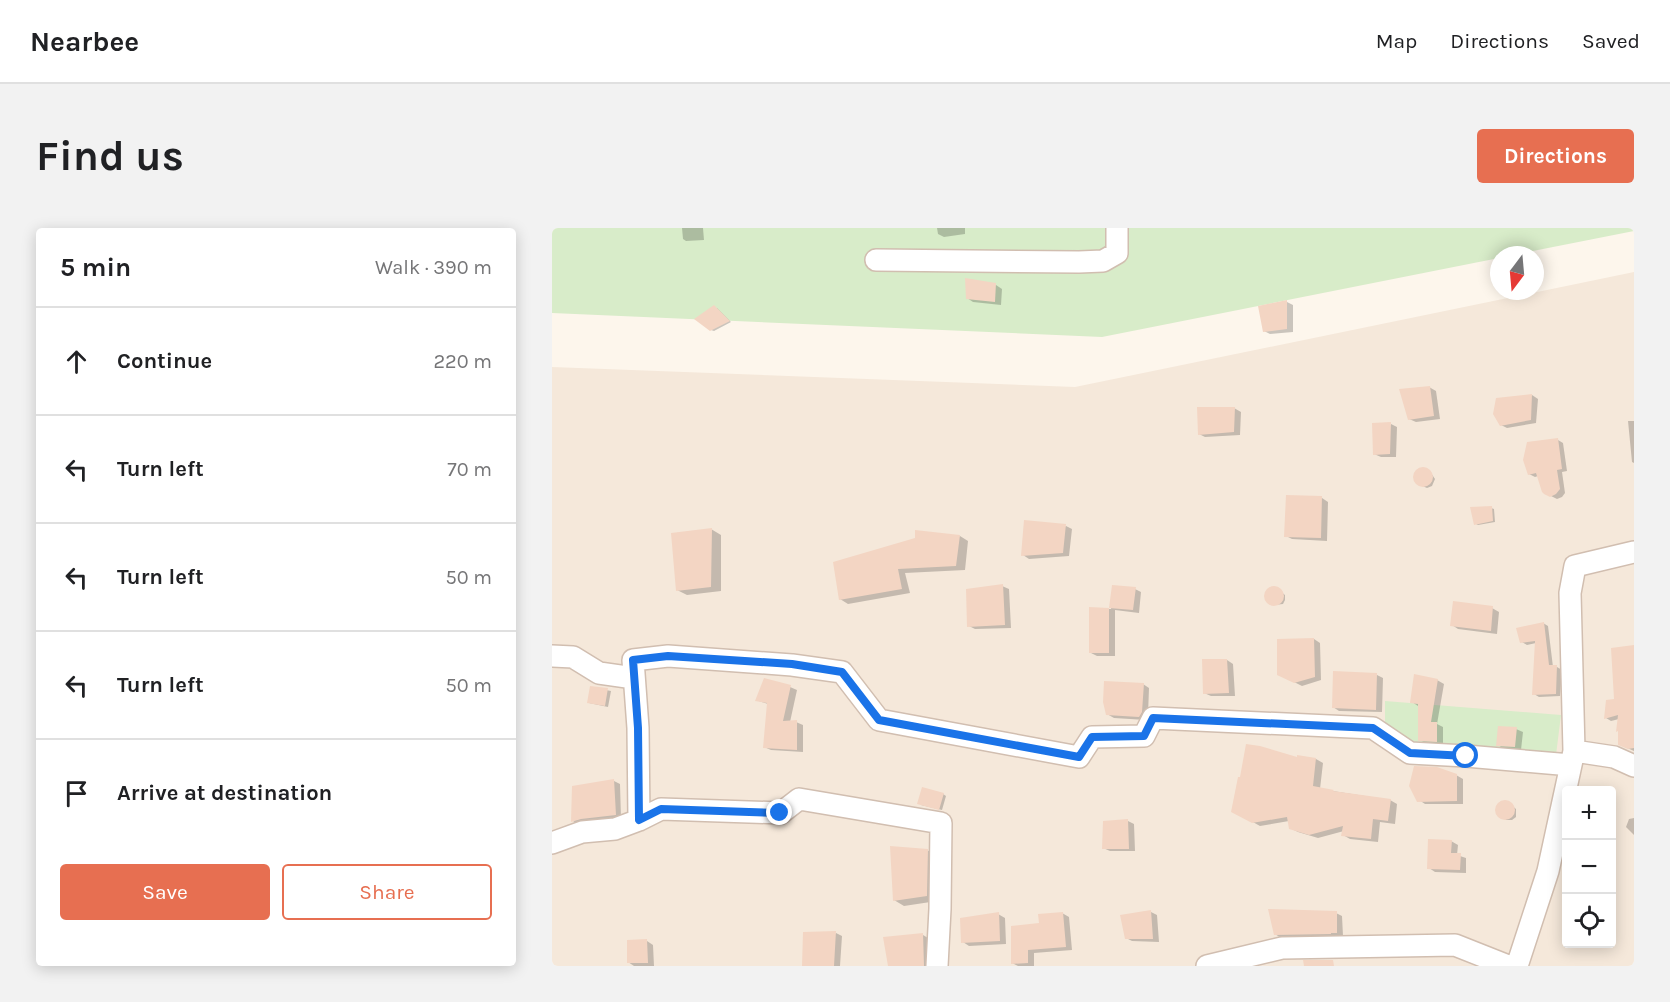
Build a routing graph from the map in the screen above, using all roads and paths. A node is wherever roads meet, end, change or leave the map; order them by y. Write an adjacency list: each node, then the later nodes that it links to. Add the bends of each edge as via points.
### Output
1 (1117, 228): 2 (street, via 1117,253 1103,261)
2 (876, 260)
3 (1634, 552): 6 (street, via 1575,566 1570,593)
4 (552, 657): 5 (street, via 573,657 599,673)
5 (634, 678): 6 (street, via 633,660 668,656 792,664 842,672 879,720 1079,757 1092,737 1144,736 1153,718 1373,728 1410,753); 8 (street)
6 (1572, 758): 7 (street, via 1614,757); 13 (street, via 1548,871)
7 (1634, 766)
8 (639, 820): 9 (street); 10 (street, via 661,809 780,813 799,799 940,823)
9 (552, 843)
10 (937, 966)
11 (1207, 966): 12 (street, via 1282,948 1455,945)
12 (1508, 966)
13 (1517, 966)

